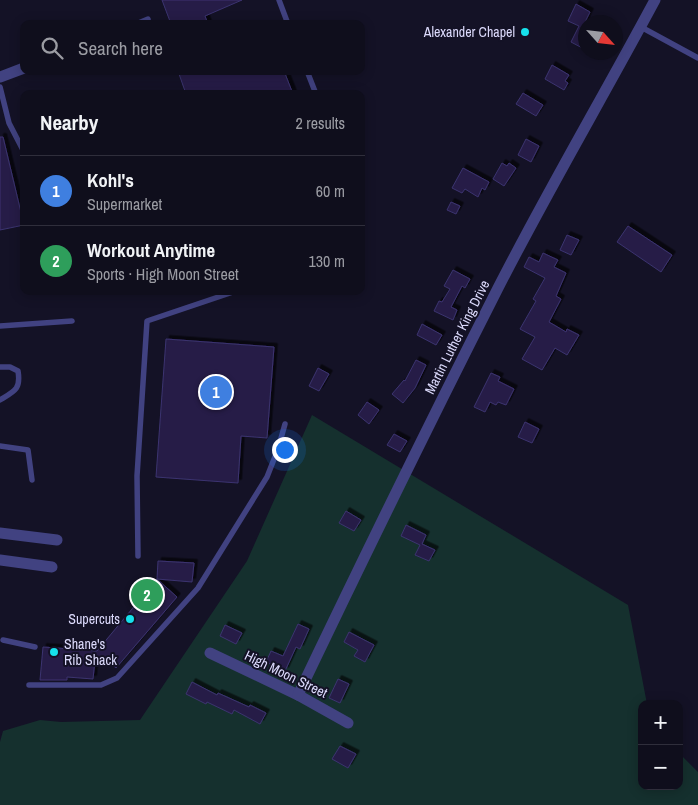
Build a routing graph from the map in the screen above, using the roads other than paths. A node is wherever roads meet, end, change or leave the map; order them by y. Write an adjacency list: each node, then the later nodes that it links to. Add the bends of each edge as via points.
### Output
1 (279, 0): 3 (lane)
2 (655, 0): 4 (street, Martin Luther King Drive)
3 (286, 20)
4 (641, 26): 5 (lane); 29 (street, Martin Luther King Drive, via 498,288)
5 (698, 58)
6 (20, 70): 8 (street)
7 (309, 75): 10 (lane)
8 (0, 77)
9 (0, 87): 11 (lane, via 9,124)
10 (314, 90)
11 (20, 145)
12 (224, 295): 22 (lane, via 148,321 137,476)
13 (72, 321): 14 (lane)
14 (0, 326)
15 (0, 367): 16 (lane, via 18,370 20,382 14,392)
16 (0, 400)
17 (285, 424): 28 (lane, via 267,477 198,588 117,678 101,685)
18 (0, 446): 19 (lane, via 28,450)
19 (32, 480)
20 (0, 534): 21 (street)
21 (57, 540)
22 (138, 556)
23 (0, 560): 24 (street)
24 (52, 567)
25 (3, 640): 26 (lane)
26 (35, 647)
27 (210, 653): 29 (street, High Moon Street)
28 (29, 685)
29 (298, 695): 30 (street, High Moon Street)
30 (348, 723)

